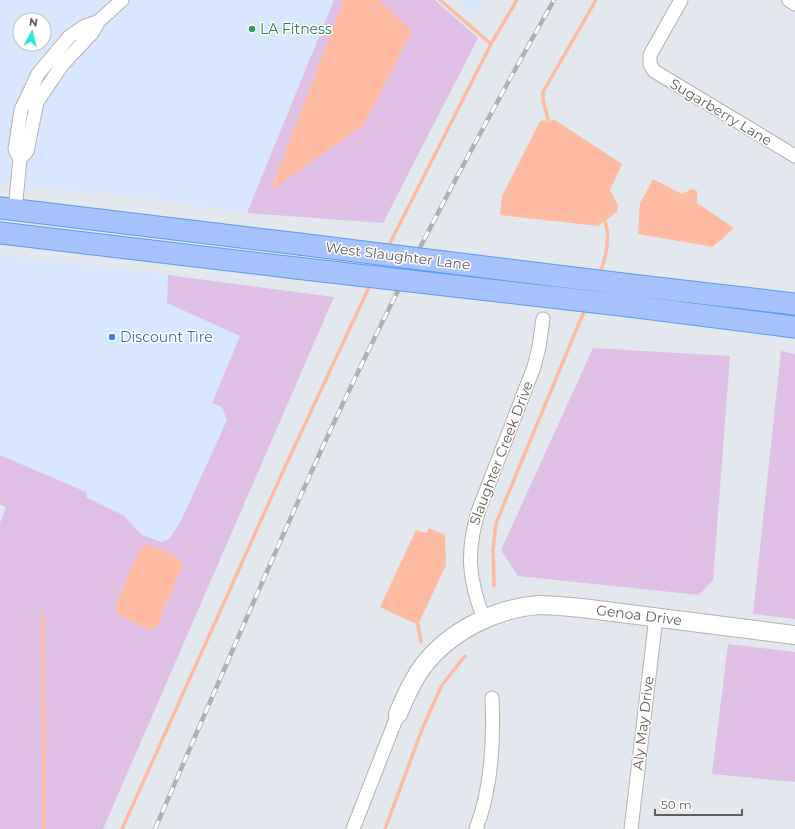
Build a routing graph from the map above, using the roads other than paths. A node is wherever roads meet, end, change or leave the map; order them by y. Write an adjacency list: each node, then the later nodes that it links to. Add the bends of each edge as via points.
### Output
1 (122, 0): 6 (street, via 98,21 92,32 62,65 37,102 28,151 20,159)
2 (681, 0): 5 (street, Sugarberry Lane, via 654,45 650,54 650,64 660,76)
3 (789, 0): 4 (street)
4 (795, 4)
5 (795, 156)
6 (7, 209): 8 (main road, West Slaughter Lane, bridge)
7 (0, 233): 10 (main road, West Slaughter Lane, bridge)
8 (795, 304)
9 (543, 319): 12 (street, Slaughter Creek Drive, via 540,347 534,367 472,531 470,559 474,594)
10 (795, 327)
11 (656, 617): 12 (street, Genoa Drive, via 538,605 503,612); 13 (street, Genoa Drive); 18 (street, Aly May Drive)
12 (484, 619): 15 (street, via 452,638 424,664 408,690)
13 (795, 635)
14 (492, 698): 17 (street, via 492,731 485,800)
15 (398, 714): 16 (street)
16 (353, 829)
17 (476, 829)
18 (631, 829)

